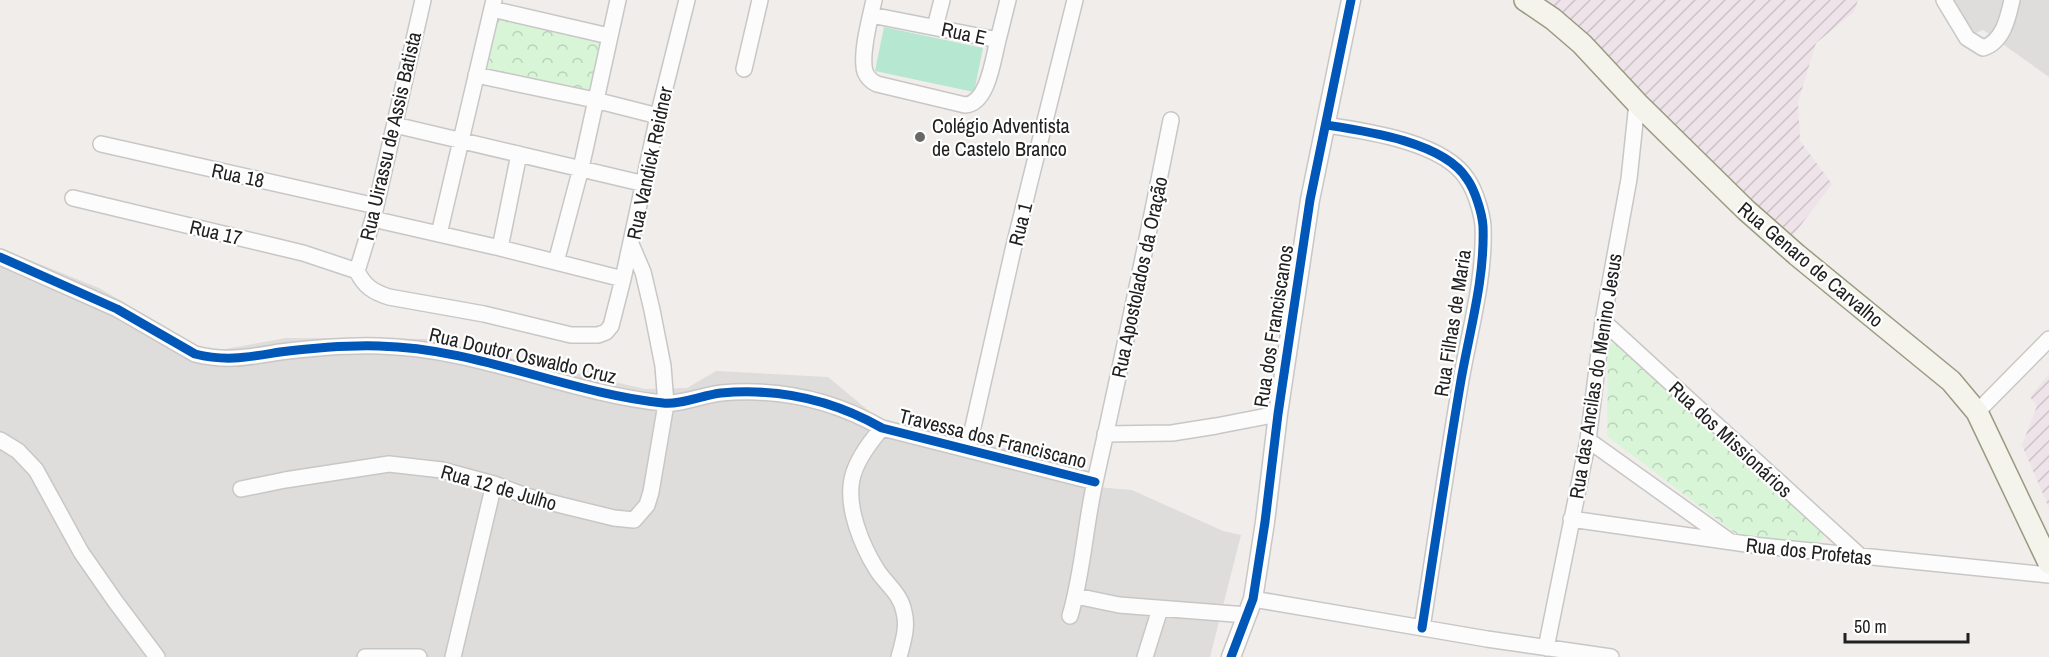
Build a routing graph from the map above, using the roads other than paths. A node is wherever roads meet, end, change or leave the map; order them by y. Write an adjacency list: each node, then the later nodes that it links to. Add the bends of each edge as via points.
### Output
1 (423, 0): 23 (street, Rua Uirassu de Assis Batista)
2 (618, 0): 15 (street)
3 (687, 0): 21 (street, Rua Vandick Reidner)
4 (759, 0): 17 (street)
5 (942, 0): 14 (street)
6 (1008, 0): 16 (street)
7 (1076, 0): 48 (street, Rua 1)
8 (1351, 0): 24 (street, Rua dos Franciscanos)
9 (1525, 0): 20 (main road, Rua Genaro de Carvalho, via 1582,44)
10 (1944, 0): 11 (street, via 1967,38 1983,48 1998,38)
11 (2012, 0)
12 (493, 5): 15 (street); 18 (street)
13 (872, 7): 14 (street, Rua E); 16 (street, Rua E, via 864,68 870,81 877,84 970,105 984,90)
14 (935, 27): 16 (street, Rua E)
15 (609, 36): 19 (street)
16 (998, 40)
17 (744, 69)
18 (477, 75): 19 (street); 25 (street)
19 (595, 100): 21 (street); 28 (street)
20 (1637, 103): 39 (street, Rua das Ancilas do Menino Jesus, via 1629,179); 42 (main road, Rua Genaro de Carvalho, via 1746,210 1951,381)
21 (658, 116): 29 (street, Rua Vandick Reidner)
22 (1172, 120): 45 (street, Rua Apostolados da Oração)
23 (395, 125): 25 (street); 31 (street, Rua Uirassu de Assis Batista)
24 (1326, 125): 43 (street, Rua dos Franciscanos); 61 (street, Rua Filhas de Maria, via 1404,140 1453,164 1467,178 1483,223 1482,259)
25 (460, 140): 27 (street); 32 (street)
26 (101, 144): 31 (street, Rua 18)
27 (519, 154): 28 (street); 34 (street)
28 (581, 168): 29 (street); 36 (street)
29 (645, 183): 33 (street, Rua Vandick Reidner)
30 (73, 198): 37 (street, Rua 17, via 303,253)
31 (374, 212): 32 (street, Rua 18); 37 (street, Rua Uirassu de Assis Batista)
32 (439, 234): 34 (street, Rua 18)
33 (631, 244): 38 (street, Rua Vandick Reidner); 41 (street, via 652,310)
34 (500, 248): 36 (street, Rua 18)
35 (0, 257): 41 (street, Rua Doutor Oswaldo Cruz, via 117,309 207,357 236,359 348,345 411,347 453,353 600,393)
36 (556, 262): 38 (street, Rua 18)
37 (357, 271): 38 (street, Rua Vandick Reidner, via 367,287 389,297 571,335 606,332)
38 (623, 279)
39 (1603, 321): 47 (street, Rua das Ancilas do Menino Jesus); 54 (street, Rua dos Missionários)
40 (2049, 339): 42 (street)
41 (666, 404): 44 (street, Travessa dos Franciscano, via 722,393 794,396 828,403); 49 (street, Rua 12 de Julho, via 651,492 634,520 526,496)
42 (1977, 412): 55 (main road, Rua Genaro de Carvalho)
43 (1278, 414): 45 (street, Travessa dos Franciscano, via 1172,433); 58 (street, Rua dos Franciscanos)
44 (882, 428): 48 (street, Travessa dos Franciscano); 67 (street, via 859,462 851,495 867,552 904,611 905,632)
45 (1106, 434): 50 (street, Rua Apostolados da Oração)
46 (0, 440): 63 (street, via 18,451 36,470 81,552)
47 (1587, 440): 52 (street, Rua das Ancilas do Menino Jesus); 53 (street)
48 (968, 449): 50 (street, Travessa dos Franciscano)
49 (495, 483): 51 (street, Rua 12 de Julho, via 442,470 389,464); 66 (street)
50 (1095, 483): 57 (street, Rua Apostolados da Oração)
51 (241, 489)
52 (1570, 519): 53 (street, Rua dos Profetas); 62 (street, Rua das Ancilas do Menino Jesus)
53 (1730, 542): 54 (street, Rua dos Profetas)
54 (1860, 556): 56 (street, Rua dos Profetas)
55 (2049, 563)
56 (2049, 575)
57 (1076, 596): 59 (street); 60 (street, Rua Apostolados da Oração)
58 (1250, 607): 59 (street); 61 (street); 69 (street, Rua dos Franciscanos)
59 (1160, 609): 68 (street)
60 (1070, 616)
61 (1422, 628): 62 (street)
62 (1546, 648): 70 (street)
63 (157, 657)
64 (365, 657): 65 (street)
65 (419, 657)
66 (453, 657)
67 (899, 657)
68 (1145, 657)
69 (1231, 657)
70 (1611, 657)

